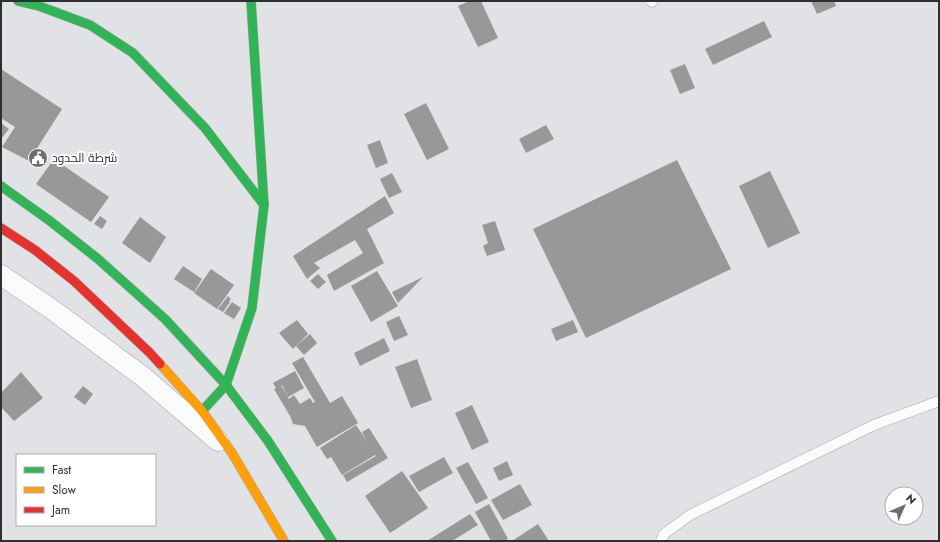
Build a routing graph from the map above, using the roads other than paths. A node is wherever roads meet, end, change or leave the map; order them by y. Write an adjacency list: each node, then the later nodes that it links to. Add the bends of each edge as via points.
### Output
1 (18, 1): 4 (main road, via 90,24 133,53 205,128)
2 (251, 1): 4 (main road)
3 (1, 186): 7 (main road, via 98,259 165,319)
4 (264, 205): 7 (main road, via 252,308)
5 (1, 228): 9 (main road, via 35,250 74,281 150,353)
6 (1, 275): 10 (street, via 142,376)
7 (226, 385): 9 (main road); 12 (main road, via 268,441)
8 (939, 401): 13 (lane, via 874,425 690,515 664,534)
9 (202, 412): 10 (main road)
10 (232, 452): 11 (main road)
11 (284, 541)
12 (332, 541)
13 (661, 541)

